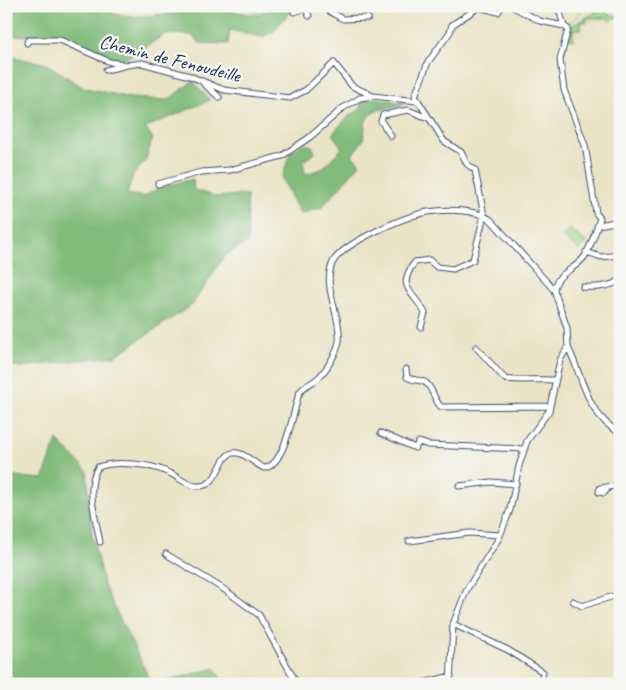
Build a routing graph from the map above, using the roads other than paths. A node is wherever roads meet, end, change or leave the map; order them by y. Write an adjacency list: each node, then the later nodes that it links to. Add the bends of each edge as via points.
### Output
1 (336, 6): 6 (street)
2 (502, 6): 17 (street, via 498,12 479,8 452,25 428,62 415,96)
3 (512, 6): 10 (street, via 540,21)
4 (558, 6): 10 (street)
5 (306, 8): 6 (street); 7 (street); 8 (street)
6 (329, 8): 9 (street, via 343,19)
7 (294, 12)
8 (309, 16)
9 (368, 18)
10 (564, 23): 23 (street, via 568,29 560,60 564,90 585,144 596,213 600,218)
11 (27, 43): 12 (street, Chemin de Fenoudeille, via 28,40 60,40 110,62)
12 (127, 64): 13 (street); 14 (street, Chemin de Fenoudeille, via 142,63)
13 (106, 70)
14 (203, 82): 15 (street, Chemin de Fenoudeille, via 224,90 290,98 306,90 334,63 352,86); 16 (street)
15 (373, 96): 17 (street); 20 (street, via 354,100 282,156)
16 (219, 98)
17 (417, 101): 18 (street, via 424,107)
18 (428, 118): 19 (street, via 408,110 382,115 381,121); 21 (street, via 444,141 461,152 475,170)
19 (391, 136)
20 (158, 184)
21 (484, 215): 28 (street); 29 (street, via 472,260 453,269 437,267 429,260 415,262 408,272 407,291 424,314); 44 (street, via 427,212 357,239 343,250 331,270 337,348 320,377 300,390 282,452 275,463 264,468 240,453 232,453 226,456 211,483 202,486 182,482 169,472 142,466 117,462 98,467 92,482)
22 (620, 221): 23 (street)
23 (598, 224): 24 (street)
24 (586, 252): 25 (street, via 601,257); 28 (street, via 584,258 561,275)
25 (620, 255)
26 (620, 280): 27 (street, via 616,284)
27 (583, 287)
28 (554, 290): 31 (street, via 567,328)
29 (421, 327)
30 (476, 347): 33 (street, via 505,380)
31 (568, 347): 33 (street, via 560,360); 36 (street, via 587,397 608,426)
32 (406, 369): 34 (street, via 410,379 429,386 434,400 441,407)
33 (555, 380): 34 (street)
34 (550, 406): 37 (street, via 530,433)
35 (381, 433): 37 (street, via 415,448 419,442)
36 (620, 433)
37 (524, 449): 38 (street)
38 (516, 484): 39 (street, via 491,482); 42 (street)
39 (459, 486)
40 (620, 486): 41 (street)
41 (608, 488)
42 (500, 535): 43 (street, via 470,533); 48 (street, via 467,589)
43 (409, 541)
44 (100, 542)
45 (166, 554): 50 (street, via 259,615)
46 (620, 594): 47 (street, via 582,606)
47 (573, 602)
48 (453, 624): 49 (street); 53 (street, via 530,662 543,672)
49 (451, 676): 51 (street); 52 (street)
50 (297, 684)
51 (420, 684)
52 (450, 684)
53 (540, 684)

